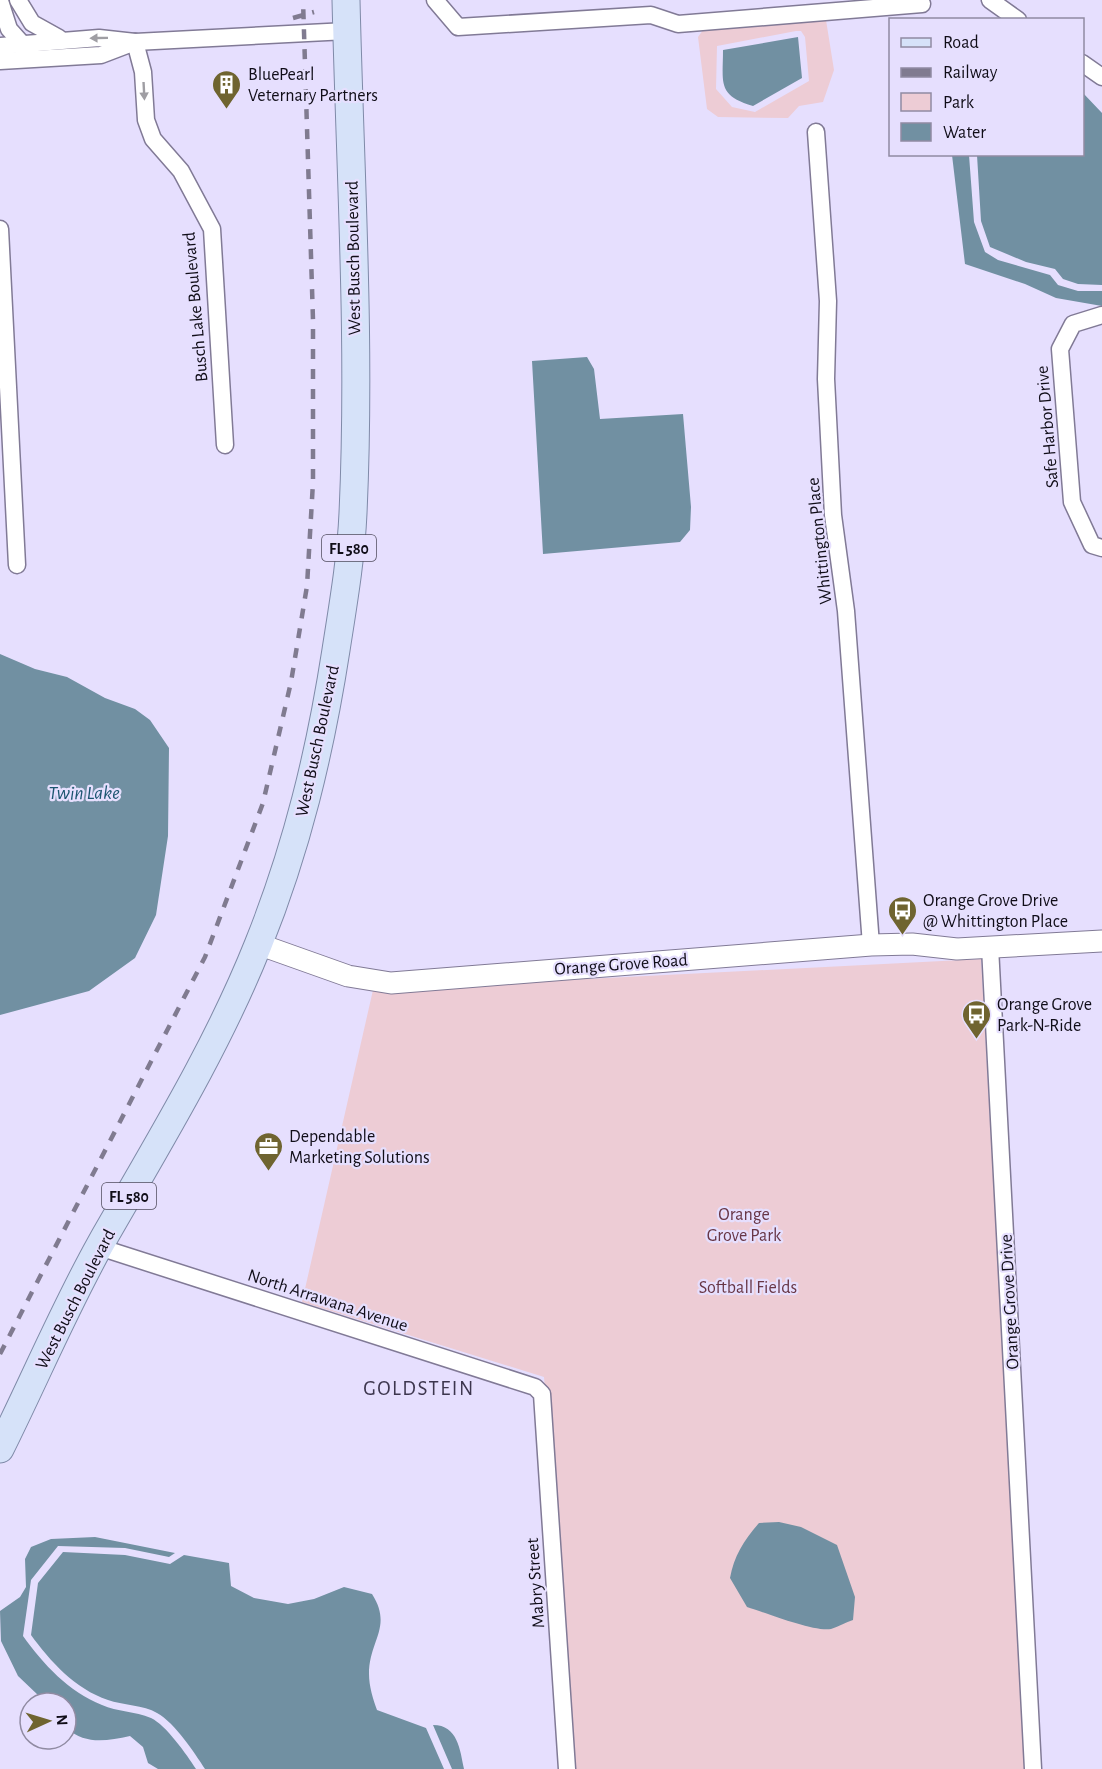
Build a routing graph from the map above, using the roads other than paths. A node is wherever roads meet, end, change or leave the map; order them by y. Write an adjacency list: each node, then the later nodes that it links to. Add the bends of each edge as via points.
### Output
1 (0, 0): 11 (street, via 9,29)
2 (18, 0): 9 (street, via 32,23)
3 (346, 0): 8 (main road, West Busch Boulevard / FL 580)
4 (435, 0): 6 (street, via 458,27 651,15 678,24)
5 (990, 0): 7 (street)
6 (922, 4)
7 (1015, 18)
8 (347, 31): 10 (street); 24 (main road, West Busch Boulevard / FL 580, via 355,271 353,514 345,596 314,775 291,854)
9 (63, 40): 10 (street, one-way to 9); 11 (street)
10 (135, 42): 13 (street, via 101,55); 20 (street, Busch Lake Boulevard, one-way to 20, via 143,72 146,120 153,140 182,171 212,229)
11 (19, 43): 12 (street); 13 (street)
12 (0, 46)
13 (39, 59): 14 (street)
14 (0, 61)
15 (1084, 64): 16 (street)
16 (1102, 77)
17 (816, 132): 25 (street, Whittington Place, via 828,301 826,379 833,515 846,611)
18 (0, 229): 22 (street)
19 (1102, 315): 21 (street, Safe Harbor Drive, via 1073,324 1060,349 1072,502 1092,545)
20 (225, 445)
21 (1102, 548)
22 (17, 565)
23 (1102, 941): 26 (street)
24 (258, 944): 25 (street, Orange Grove Road, via 348,976 391,983); 27 (main road, West Busch Boulevard / FL 580, via 187,1096)
25 (870, 945): 26 (street, Orange Grove Road)
26 (990, 947): 31 (street, Orange Grove Drive)
27 (99, 1247): 28 (street, North Arrawana Avenue, via 535,1387); 29 (main road, West Busch Boulevard / FL 580)
28 (542, 1394): 30 (street, Mabry Street)
29 (0, 1449)
30 (567, 1769)
31 (1033, 1769)

